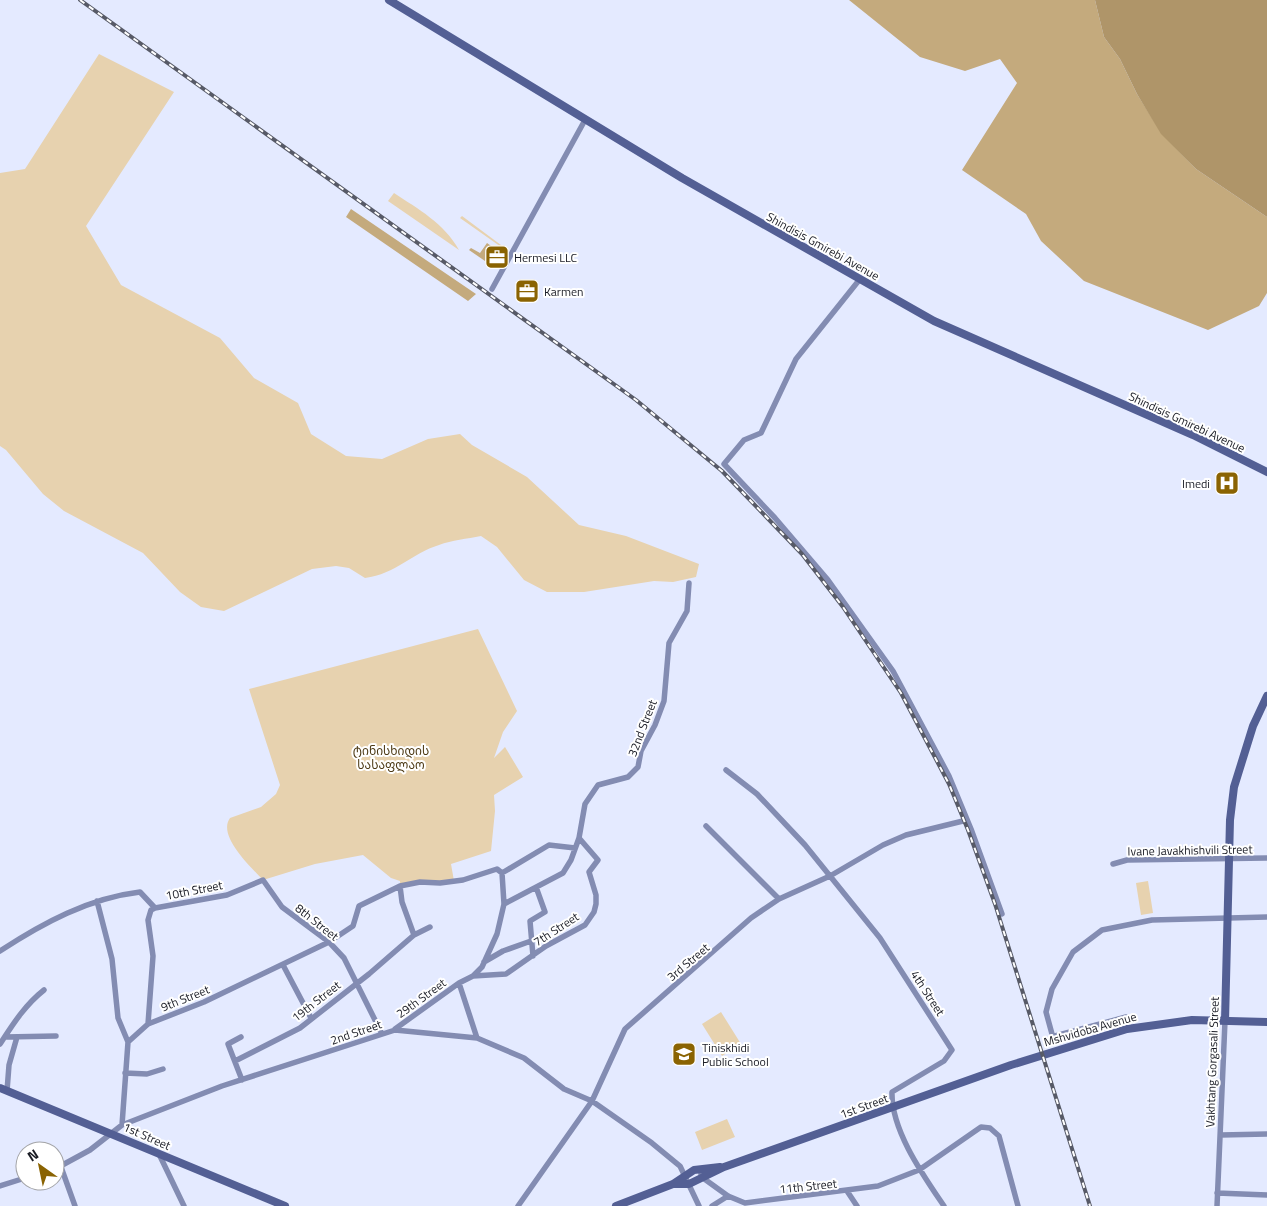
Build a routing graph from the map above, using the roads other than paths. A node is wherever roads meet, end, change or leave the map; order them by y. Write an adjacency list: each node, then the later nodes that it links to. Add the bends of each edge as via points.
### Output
1 (390, 0): 2 (main road, Shindisis Gmirebi Avenue)
2 (585, 120): 3 (main road, Shindisis Gmirebi Avenue); 4 (street)
3 (860, 279): 5 (main road, Shindisis Gmirebi Avenue, via 934,321 1192,435); 9 (street, via 796,359 761,433 744,440 724,464 775,518 869,634 894,671 949,776)
4 (492, 289)
5 (1267, 472)
6 (689, 583): 11 (street, 32nd Street, via 687,611 669,643 664,701 641,751 638,767 628,777 598,785 585,804)
7 (1267, 696): 13 (main road, Vakhtang Gorgasali Street, via 1252,726 1234,787)
8 (726, 770): 17 (street, via 757,794)
9 (968, 820): 17 (street, 3rd Street, via 883,844); 25 (street)
10 (706, 826): 21 (street)
11 (579, 838): 12 (street, 32nd Street); 33 (street, 7th Street, via 598,860 589,872 596,895 594,912 585,925 563,935)
12 (575, 848): 16 (street, via 548,845); 20 (street, 32nd Street, via 563,873)
13 (1230, 857): 14 (street, Ivane Javakhishvili Street); 15 (street, Ivane Javakhishvili Street, via 1127,860); 27 (main road, Vakhtang Gorgasali Street)
14 (1267, 858)
15 (1113, 864)
16 (502, 873): 19 (street, 9th Street, via 497,869 454,882 420,882); 23 (street)
17 (830, 876): 21 (street, 3rd Street); 61 (street, 4th Street, via 880,938 952,1050 944,1061 892,1092)
18 (263, 880): 24 (street, 10th Street, via 227,895); 31 (street, 8th Street, via 282,907)
19 (400, 886): 29 (street); 31 (street, 9th Street, via 359,906 353,926)
20 (536, 887): 23 (street, 32nd Street); 30 (street, via 545,912 530,921)
21 (779, 899): 60 (street, 3rd Street, via 751,918 625,1029)
22 (97, 901): 24 (street, via 140,892); 32 (street, via 38,926); 52 (street, via 112,959 118,1018)
23 (504, 904): 34 (street, via 497,934)
24 (155, 908): 44 (street, 10th Street, via 148,914 153,956)
25 (1002, 914)
26 (1267, 917): 27 (street)
27 (1229, 918): 40 (street, via 1152,920 1104,929 1073,952 1052,989 1046,1012 1052,1034 1055,1036); 42 (main road, Vakhtang Gorgasali Street)
28 (430, 927): 29 (street, 19th Street)
29 (414, 935): 37 (street, 19th Street)
30 (531, 941): 33 (street); 34 (street)
31 (329, 942): 35 (street, 9th Street); 37 (street, 8th Street, via 344,958)
32 (0, 951)
33 (533, 956): 36 (street, 7th Street, via 506,974)
34 (484, 962): 36 (street)
35 (283, 964): 41 (street); 44 (street, 9th Street, via 204,1002)
36 (473, 976): 38 (street, 29th Street)
37 (356, 982): 41 (street, 19th Street); 46 (street, 8th Street)
38 (459, 983): 45 (street, 29th Street); 51 (street)
39 (44, 990): 47 (street, via 30,1001)
40 (1126, 1017)
41 (311, 1018): 54 (street, 19th Street, via 300,1028)
42 (1225, 1021): 43 (main road, Mshvidoba Avenue); 55 (main road, Mshvidoba Avenue, via 1170,1021 1127,1029); 65 (street, Vakhtang Gorgasali Street)
43 (1267, 1022)
44 (148, 1024): 52 (street, 9th Street)
45 (395, 1030): 46 (street, 2nd Street); 51 (street, 2nd Street)
46 (382, 1034): 58 (street, 2nd Street)
47 (5, 1036): 49 (street); 53 (street)
48 (56, 1036): 49 (street)
49 (17, 1037): 59 (street)
50 (241, 1037): 54 (street, via 228,1044)
51 (477, 1038): 60 (street, 2nd Street, via 524,1058 564,1088)
52 (128, 1042): 57 (street)
53 (0, 1044)
54 (235, 1061): 58 (street)
55 (1011, 1065): 61 (main road, 1st Street)
56 (163, 1069): 57 (street, via 147,1074)
57 (125, 1074): 62 (street)
58 (242, 1080): 62 (street, 2nd Street)
59 (3, 1090): 63 (main road, 1st Street)
60 (592, 1101): 68 (street, 2nd Street); 87 (street, 3rd Street)
61 (891, 1108): 69 (main road, 1st Street); 71 (street)
62 (122, 1125): 63 (street, 2nd Street)
63 (111, 1133): 66 (main road, 1st Street); 67 (street, 2nd Street)
64 (1267, 1134): 65 (street)
65 (1221, 1135): 80 (street, Vakhtang Gorgasali Street)
66 (159, 1154): 85 (street); 86 (main road, 1st Street)
67 (65, 1164)
68 (680, 1166): 70 (street); 72 (street)
69 (724, 1167): 70 (main road, 1st Street); 73 (main road, 1st Street)
70 (697, 1170): 72 (main road, 1st Street); 73 (street)
71 (919, 1170): 79 (street, 11th Street, via 878,1186); 92 (street); 93 (street, 11th Street, via 981,1127 990,1128 999,1136)
72 (685, 1175): 76 (main road, 1st Street); 77 (street)
73 (703, 1178): 77 (main road, 1st Street); 82 (street, 11th Street)
74 (15, 1181): 78 (street)
75 (65, 1184): 84 (street)
76 (673, 1184): 77 (main road, 1st Street); 88 (main road, 1st Street)
77 (689, 1184): 89 (street)
78 (0, 1186)
79 (848, 1191): 83 (street, 11th Street); 91 (street)
80 (1217, 1193): 81 (street); 94 (street, Vakhtang Gorgasali Street)
81 (1267, 1195)
82 (728, 1196): 83 (street, 11th Street); 90 (street)
83 (746, 1204)
84 (75, 1206)
85 (184, 1206)
86 (284, 1206)
87 (518, 1206)
88 (616, 1206)
89 (699, 1206)
90 (712, 1206)
91 (857, 1206)
92 (944, 1206)
93 (1018, 1206)
94 (1217, 1206)

